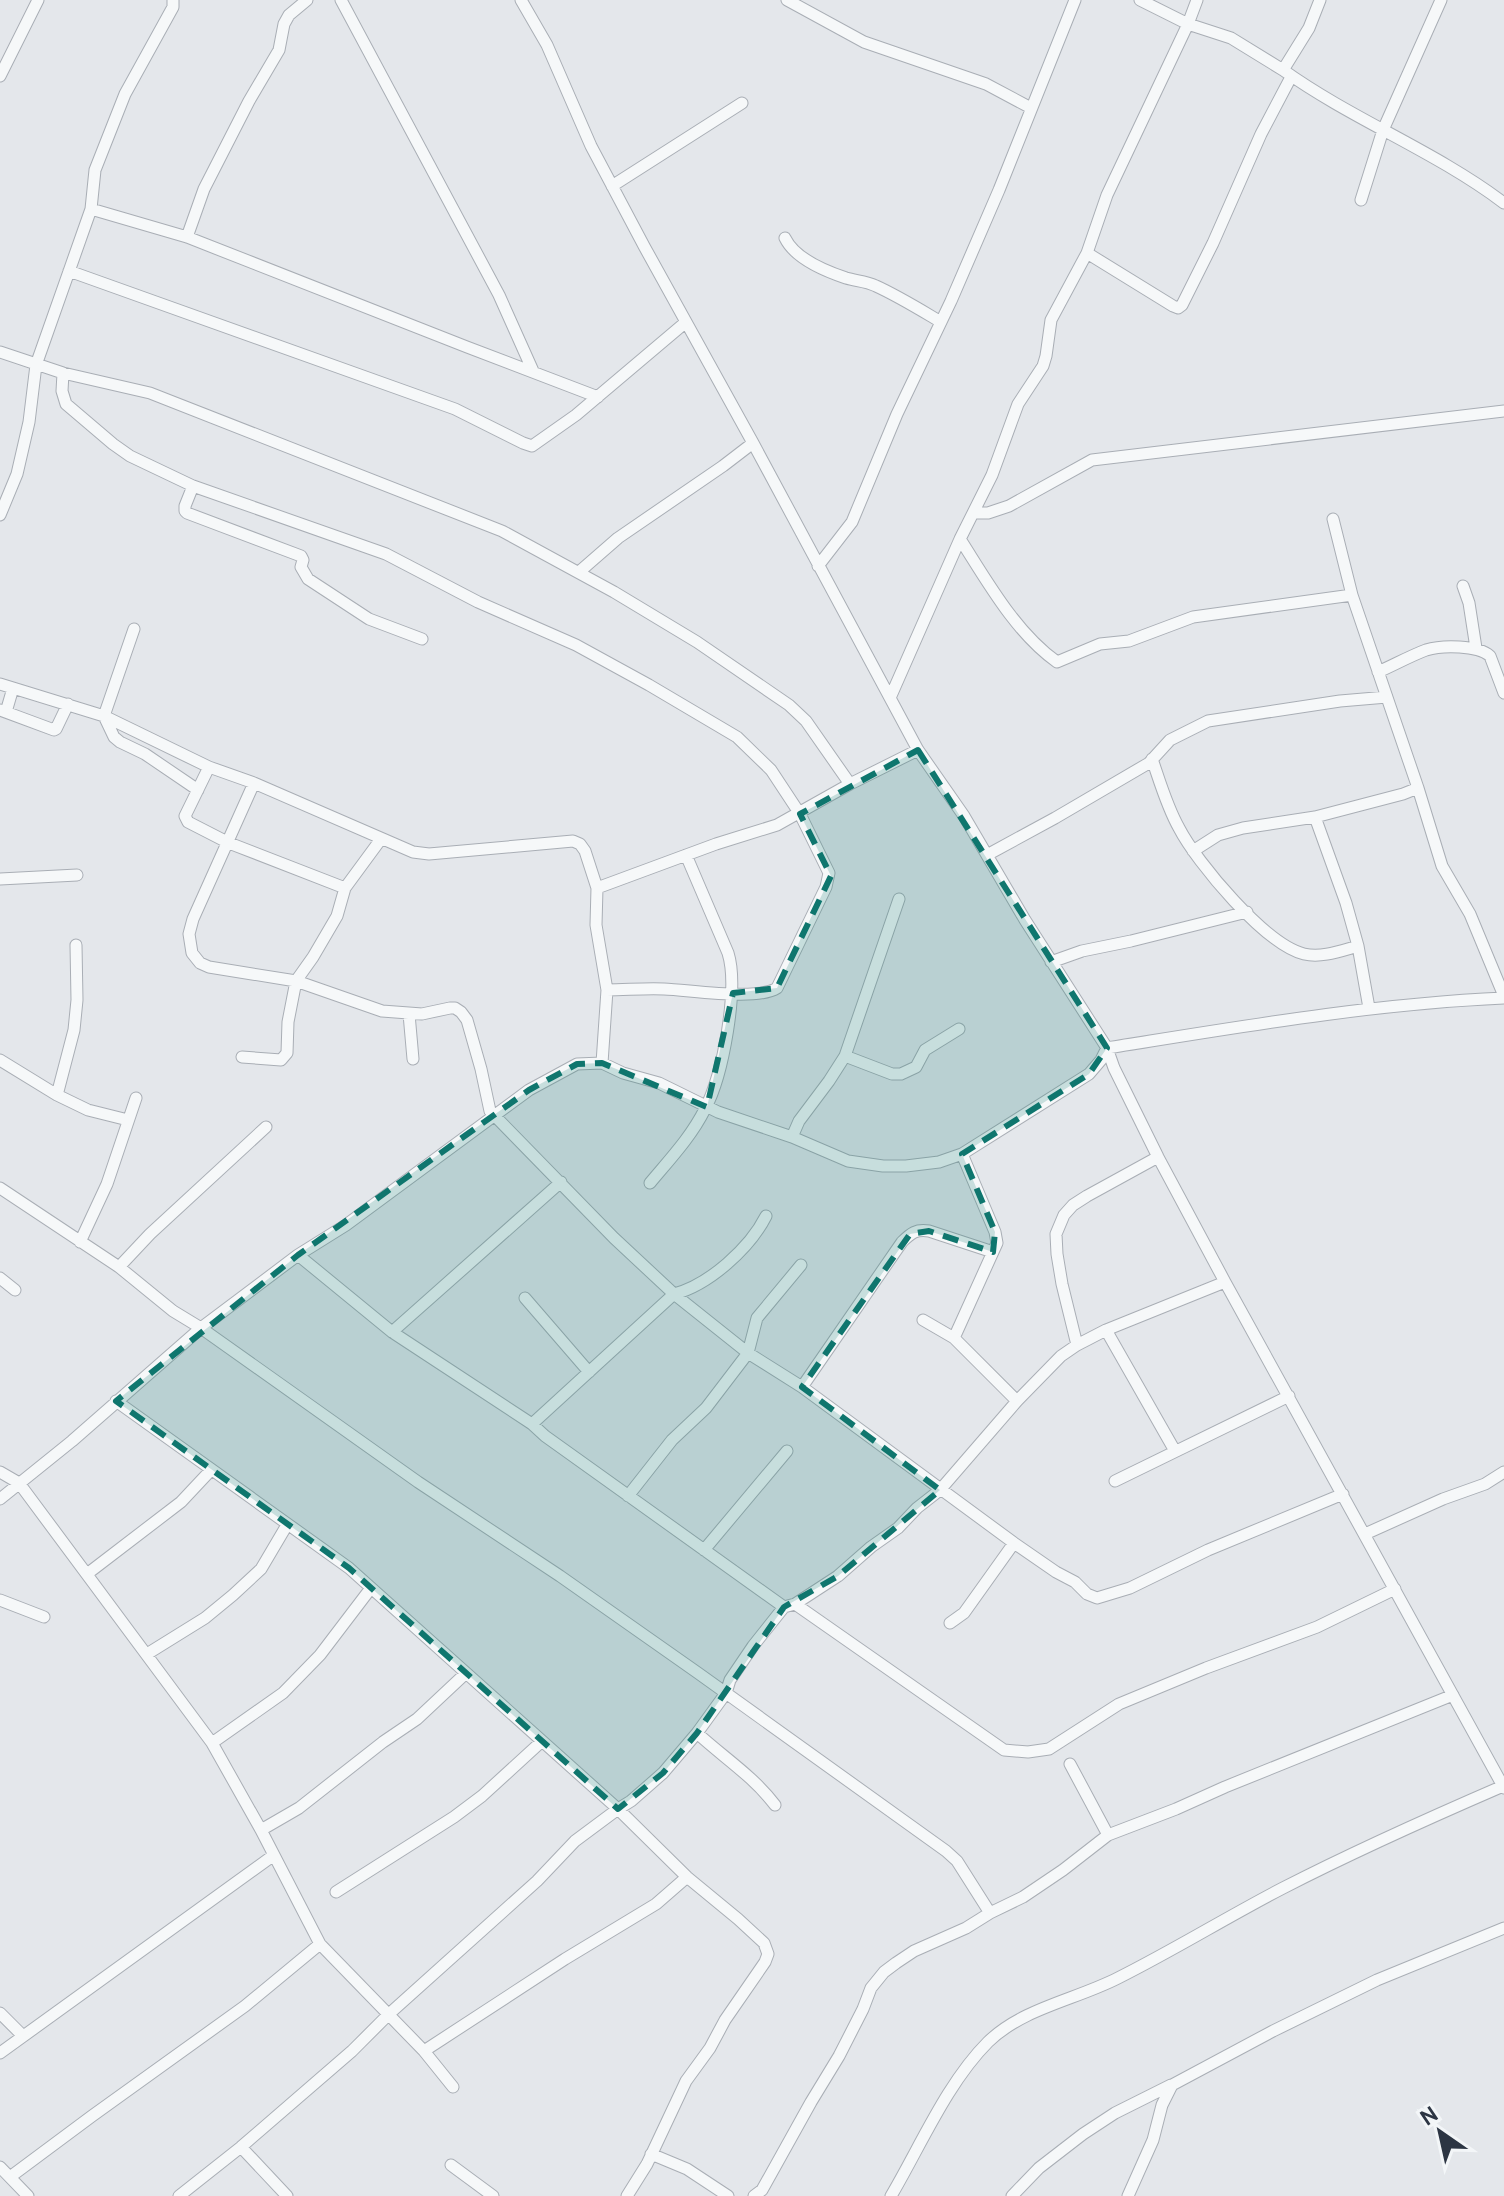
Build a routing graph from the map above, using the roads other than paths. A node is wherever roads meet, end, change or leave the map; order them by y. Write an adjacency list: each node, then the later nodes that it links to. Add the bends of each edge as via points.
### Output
1 (38, 0): 14 (street)
2 (173, 0): 21 (street, via 125,94 95,170)
3 (307, 0): 22 (street, via 284,24 279,50 204,189)
4 (341, 0): 30 (street, via 499,295)
5 (521, 0): 18 (street)
6 (787, 0): 16 (street, via 864,42 986,84)
7 (1075, 0): 16 (street)
8 (1140, 0): 12 (street)
9 (1197, 0): 12 (street)
10 (1320, 0): 13 (street)
11 (1441, 0): 17 (street)
12 (1188, 24): 13 (street, via 1231,38); 24 (street, via 1107,195)
13 (1287, 74): 17 (street); 24 (street, via 1182,305 1173,306)
14 (0, 76)
15 (742, 103): 18 (street)
16 (1031, 108): 27 (street)
17 (1383, 130): 19 (street); 20 (street)
18 (612, 186): 26 (street)
19 (1361, 200)
20 (1504, 203)
21 (91, 209): 22 (street); 25 (street)
22 (187, 237): 30 (street)
23 (785, 238): 27 (street, via 792,250 817,266 871,284)
24 (1087, 253): 36 (street, via 1051,320 1043,366 1018,404)
25 (69, 271): 29 (street); 32 (street, via 455,409 532,446)
26 (686, 322): 32 (street); 34 (street)
27 (941, 322): 40 (street, via 852,522)
28 (0, 352): 29 (street)
29 (36, 365): 31 (street); 37 (street, via 17,474)
30 (533, 371): 32 (street)
31 (63, 373): 35 (street, via 66,404 80,417 130,456); 41 (street, via 150,393 502,531)
32 (598, 397)
33 (1504, 411): 36 (street, via 1092,460 1009,506)
34 (753, 443): 40 (street); 41 (street, via 618,538)
35 (193, 486): 45 (street, via 187,513 303,557 301,567 308,579 369,619); 65 (street, via 386,554 576,645 737,737 771,770)
36 (974, 513): 39 (street)
37 (0, 515)
38 (1333, 519): 43 (street)
39 (960, 539): 43 (street, via 1021,627 1057,662 1193,617); 52 (street)
40 (818, 566): 52 (street)
41 (579, 572): 62 (street, via 789,705)
42 (1463, 586): 46 (street)
43 (1352, 595): 47 (street)
44 (134, 629): 55 (street)
45 (422, 639)
46 (1476, 648): 47 (street, via 1429,649); 50 (street, via 1490,656)
47 (1378, 672): 51 (street)
48 (0, 684): 49 (street)
49 (13, 688): 53 (street); 54 (street)
50 (1504, 693)
51 (1387, 697): 59 (street, via 1208,721 1170,740); 63 (street)
52 (890, 698): 57 (street)
53 (68, 704): 54 (street, via 56,729); 55 (street)
54 (3, 711)
55 (104, 716): 56 (street); 58 (street, via 114,737)
56 (151, 740): 58 (street); 60 (street)
57 (918, 750): 62 (street); 71 (street)
58 (145, 754): 64 (street)
59 (1152, 759): 69 (street); 71 (street)
60 (209, 767): 61 (street); 64 (street)
61 (254, 783): 67 (street); 68 (street)
62 (850, 784): 65 (street)
63 (1418, 788): 66 (street); 84 (street, via 1442,866 1470,914)
64 (198, 790): 68 (street, via 185,816 188,822)
65 (800, 814): 70 (street); 83 (street, via 829,880 777,988 754,995)
66 (1315, 817): 69 (street, via 1243,828 1218,835); 79 (street)
67 (381, 839): 74 (street); 75 (street, via 429,854 573,841 585,851)
68 (229, 843): 74 (street); 81 (street, via 193,919 192,953 209,967)
69 (1193, 851): 77 (street)
70 (686, 855): 75 (street); 83 (street, via 732,965)
71 (987, 855): 80 (street)
72 (77, 875): 73 (street)
73 (0, 879)
74 (345, 888): 81 (street, via 337,916)
75 (597, 888): 82 (street, via 596,925)
76 (899, 899): 89 (street)
77 (1247, 912): 79 (street, via 1281,945 1301,954 1324,955); 80 (street)
78 (76, 945): 94 (street, via 74,1030)
79 (1358, 946): 85 (street)
80 (1051, 962): 88 (street)
81 (296, 981): 86 (street, via 382,1011); 90 (street, via 285,1057)
82 (607, 990): 83 (street); 93 (street)
83 (733, 993): 96 (street)
84 (1504, 997): 85 (street)
85 (1369, 1008): 88 (street)
86 (409, 1014): 91 (street); 97 (street, via 450,1008 461,1012)
87 (959, 1029): 89 (street, via 925,1050 916,1067 901,1074)
88 (1107, 1048): 101 (street, via 1089,1074); 102 (street)
89 (845, 1056): 100 (street)
90 (242, 1057)
91 (413, 1059)
92 (0, 1060): 94 (street)
93 (602, 1063): 96 (street); 97 (street, via 577,1064)
94 (57, 1095): 98 (street)
95 (136, 1098): 98 (street)
96 (707, 1107): 100 (street); 104 (street)
97 (493, 1115): 103 (street); 109 (street)
98 (128, 1120): 107 (street)
99 (266, 1127): 111 (street)
100 (792, 1137): 101 (street, via 848,1161 883,1166 939,1162)
101 (962, 1154): 108 (street, via 995,1232)
102 (1158, 1157): 113 (street); 122 (street, via 1064,1215 1056,1234 1057,1254)
103 (561, 1182): 115 (street); 120 (street)
104 (650, 1183)
105 (0, 1188): 107 (street)
106 (766, 1216): 115 (street, via 735,1258)
107 (80, 1242): 111 (street)
108 (993, 1252): 121 (street); 125 (street, via 929,1231 910,1234)
109 (298, 1255): 118 (street); 120 (street)
110 (801, 1265): 123 (street, via 757,1318)
111 (119, 1267): 118 (street)
112 (0, 1278): 114 (street)
113 (1225, 1282): 119 (street); 126 (street)
114 (15, 1290)
115 (674, 1294): 123 (street); 124 (street)
116 (525, 1298): 124 (street)
117 (923, 1320): 121 (street)
118 (201, 1328): 127 (street); 154 (street)
119 (1106, 1330): 122 (street); 131 (street)
120 (392, 1332): 129 (street)
121 (954, 1338): 128 (street)
122 (1077, 1345): 128 (street)
123 (748, 1353): 125 (street); 139 (street)
124 (589, 1372): 129 (street)
125 (802, 1387): 137 (street)
126 (1289, 1396): 131 (street); 138 (street)
127 (116, 1401): 132 (street); 136 (street)
128 (1017, 1401): 137 (street)
129 (532, 1424): 139 (street)
130 (787, 1451): 144 (street)
131 (1175, 1451): 135 (street)
132 (211, 1470): 141 (street); 145 (street, via 181,1502)
133 (0, 1472): 136 (street)
134 (1504, 1472): 142 (street)
135 (1115, 1481)
136 (19, 1483): 140 (street); 145 (street)
137 (940, 1490): 143 (street); 149 (street, via 838,1576)
138 (1343, 1494): 142 (street); 143 (street, via 1097,1598)
139 (628, 1496): 144 (street)
140 (0, 1499)
141 (287, 1525): 146 (street); 152 (street, via 261,1569 233,1595)
142 (1365, 1534): 147 (street)
143 (1014, 1543): 151 (street, via 964,1613)
144 (704, 1550): 149 (street)
145 (87, 1574): 152 (street)
146 (371, 1588): 153 (street); 158 (street, via 300,1677)
147 (1395, 1589): 149 (street, via 1317,1627 1119,1704 1049,1749 1028,1752 1004,1750); 155 (street)
148 (0, 1600): 150 (street)
149 (790, 1606): 154 (street, via 753,1646)
150 (44, 1617)
151 (950, 1623)
152 (147, 1654): 158 (street)
153 (465, 1674): 157 (street); 164 (street, via 417,1719 299,1808)
154 (726, 1693): 156 (street); 169 (street, via 946,1851)
155 (1453, 1695): 160 (street); 165 (street)
156 (697, 1733): 162 (street); 163 (street, via 663,1773)
157 (541, 1742): 163 (street); 168 (street, via 454,1817)
158 (212, 1743): 164 (street)
159 (1070, 1764): 165 (street)
160 (1500, 1771): 161 (street)
161 (1503, 1787): 191 (street, via 1361,1849 1115,1980 1006,2027 986,2044 951,2092)
162 (775, 1805)
163 (618, 1809): 167 (street); 173 (street, via 575,1841)
164 (261, 1830): 166 (street)
165 (1108, 1835): 169 (street, via 1023,1897)
166 (274, 1855): 171 (street); 174 (street)
167 (687, 1877): 175 (street, via 656,1904); 180 (street, via 764,1943 768,1954 686,2081)
168 (336, 1892)
169 (990, 1913): 190 (street, via 884,1972)
170 (1504, 1928): 177 (street, via 1377,1980)
171 (320, 1944): 173 (street); 183 (street, via 245,2006)
172 (0, 2013): 174 (street)
173 (389, 2014): 175 (street); 179 (street)
174 (23, 2036): 176 (street)
175 (424, 2051): 178 (street)
176 (0, 2053)
177 (1172, 2085): 192 (street, via 1083,2134); 193 (street)
178 (453, 2087)
179 (241, 2147): 185 (street); 186 (street)
180 (651, 2154): 188 (street); 189 (street, via 687,2169)
181 (451, 2165): 187 (street)
182 (0, 2167): 183 (street)
183 (10, 2177): 184 (street)
184 (28, 2196)
185 (179, 2196)
186 (287, 2196)
187 (493, 2196)
188 (627, 2196)
189 (728, 2196)
190 (754, 2196)
191 (891, 2196)
192 (1012, 2196)
193 (1128, 2196)

